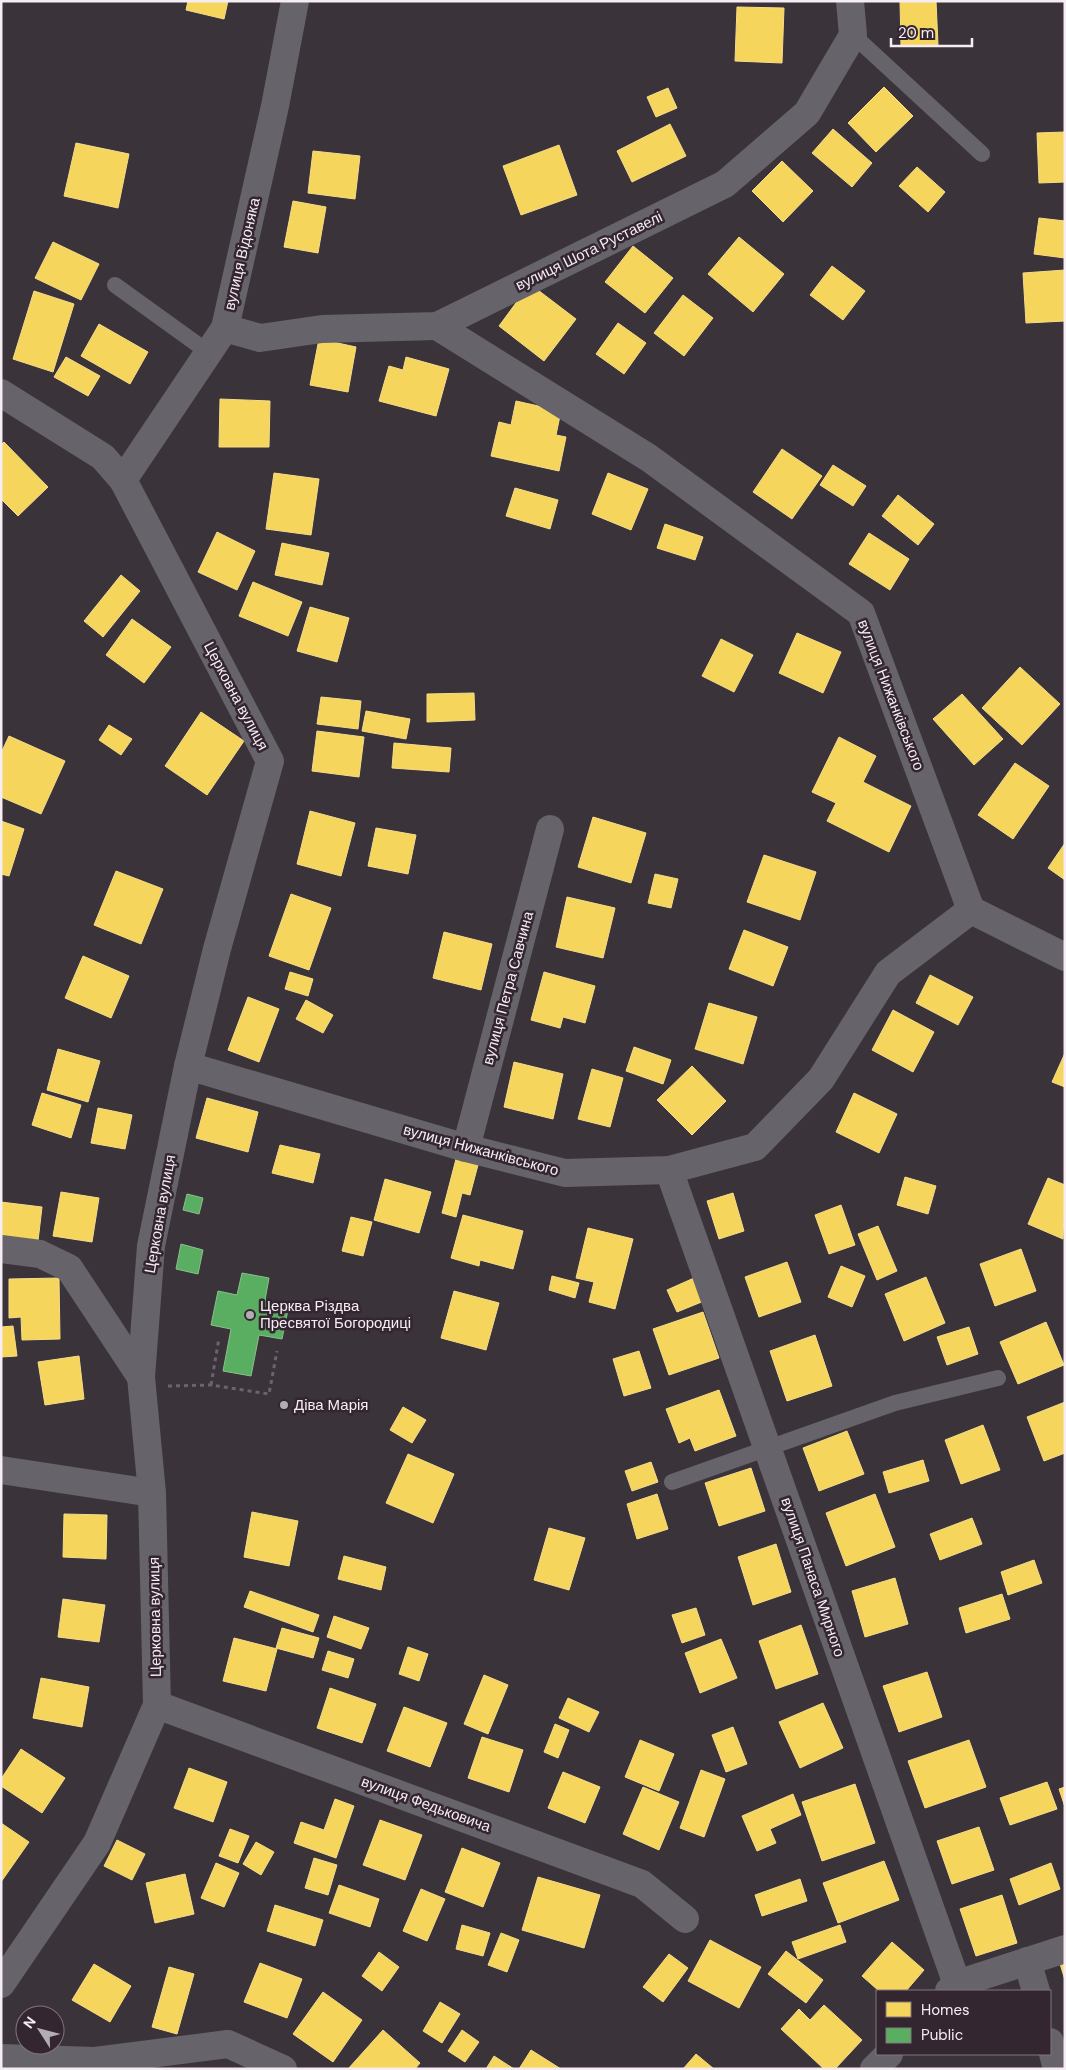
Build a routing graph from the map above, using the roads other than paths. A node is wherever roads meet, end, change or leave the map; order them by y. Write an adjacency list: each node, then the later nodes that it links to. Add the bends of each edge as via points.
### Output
1 (295, 1): 7 (street, вулиця Відоняка)
2 (850, 1): 3 (street)
3 (853, 35): 4 (lane); 6 (street, вулиця Шота Руставелі, via 807,113 724,184)
4 (982, 154)
5 (116, 285): 8 (lane)
6 (437, 326): 7 (street, вулиця Шота Руставелі, via 322,329 260,338); 12 (street, вулиця Нижанківського, via 649,458 861,613)
7 (225, 328): 8 (street, вулиця Відоняка)
8 (208, 352): 10 (street, вулиця Відоняка)
9 (1, 393): 10 (street, Церковна вулиця, via 103,457)
10 (122, 480): 14 (street, Церковна вулиця, via 270,761 217,948)
11 (550, 829): 15 (street, вулиця Петра Савчина)
12 (971, 910): 13 (street); 16 (street, вулиця Нижанківського, via 888,973 821,1079 755,1147)
13 (1065, 957)
14 (188, 1066): 15 (street, вулиця Нижанківського); 19 (street, Церковна вулиця, via 151,1246)
15 (466, 1148): 16 (street, вулиця Нижанківського, via 566,1173)
16 (669, 1170): 20 (street, вулиця Панаса Мирного)
17 (1, 1249): 19 (street, via 40,1254 69,1268)
18 (998, 1378): 20 (lane, via 895,1404)
19 (142, 1382): 23 (street, Церковна вулиця)
20 (767, 1447): 22 (lane); 29 (street, вулиця Панаса Мирного)
21 (1, 1470): 23 (street)
22 (672, 1482)
23 (152, 1494): 24 (street, Церковна вулиця)
24 (157, 1705): 25 (street, вулиця Федьковича, via 642,1884); 28 (street, Церковна вулиця, via 97,1843)
25 (685, 1919)
26 (1065, 1949): 27 (street)
27 (1027, 1961): 29 (street); 30 (street)
28 (1, 1984)
29 (953, 1988)
30 (1036, 1990)
31 (1051, 2046): 36 (street)
32 (888, 2055): 35 (street)
33 (1, 2058): 34 (street, via 95,2061 228,2044)
34 (282, 2069)
35 (874, 2069)
36 (1057, 2069)

